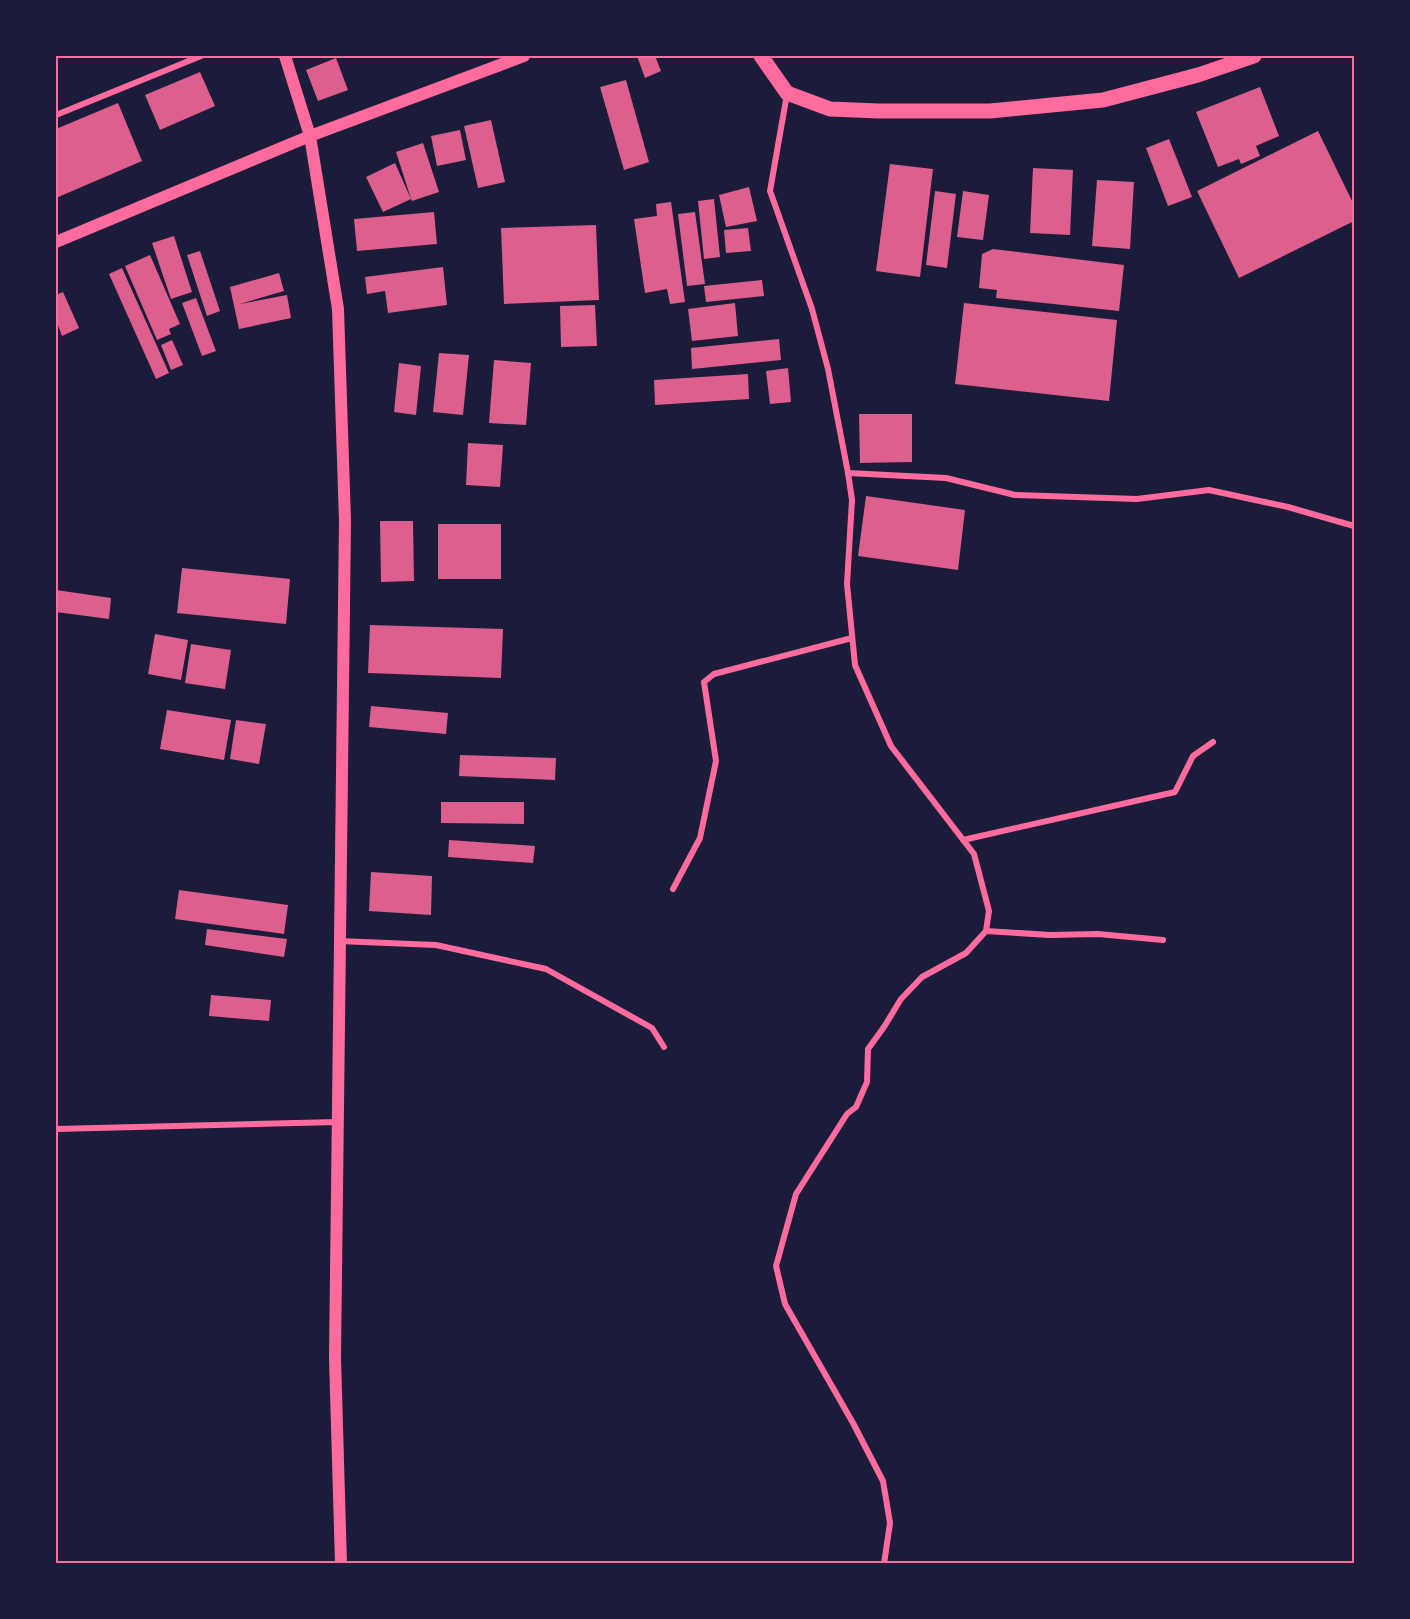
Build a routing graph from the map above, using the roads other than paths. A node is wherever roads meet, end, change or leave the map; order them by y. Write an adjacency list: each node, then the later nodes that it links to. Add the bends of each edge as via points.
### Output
1 (201, 56): 7 (street)
2 (285, 56): 8 (main road)
3 (524, 56): 8 (main road)
4 (761, 56): 6 (main road)
5 (1245, 57): 6 (main road, via 1198,75 1103,100 990,111 830,109)
6 (787, 93): 10 (street, via 770,191 812,309)
7 (56, 115)
8 (310, 136): 9 (main road); 17 (main road, via 338,320 345,521)
9 (56, 242)
10 (848, 473): 11 (street, via 946,478 1015,495 1137,499 1209,490); 12 (street, via 852,500 847,584)
11 (1354, 526)
12 (852, 638): 14 (street, via 855,664 891,746); 15 (street, via 714,674 704,682 716,760 700,838)
13 (1214, 742): 14 (street, via 1193,756 1175,792)
14 (963, 840): 16 (street, via 974,854 989,911)
15 (673, 889)
16 (986, 931): 18 (street); 23 (street, via 966,953 922,977 901,999 868,1049 867,1082 856,1107 847,1114 796,1194 776,1266 785,1304 883,1481 890,1523)
17 (339, 940): 19 (street, via 436,945 546,969 652,1028); 20 (main road)
18 (1163, 940)
19 (664, 1047)
20 (337, 1122): 21 (street); 22 (main road, via 335,1358)
21 (56, 1129)
22 (341, 1563)
23 (884, 1563)

